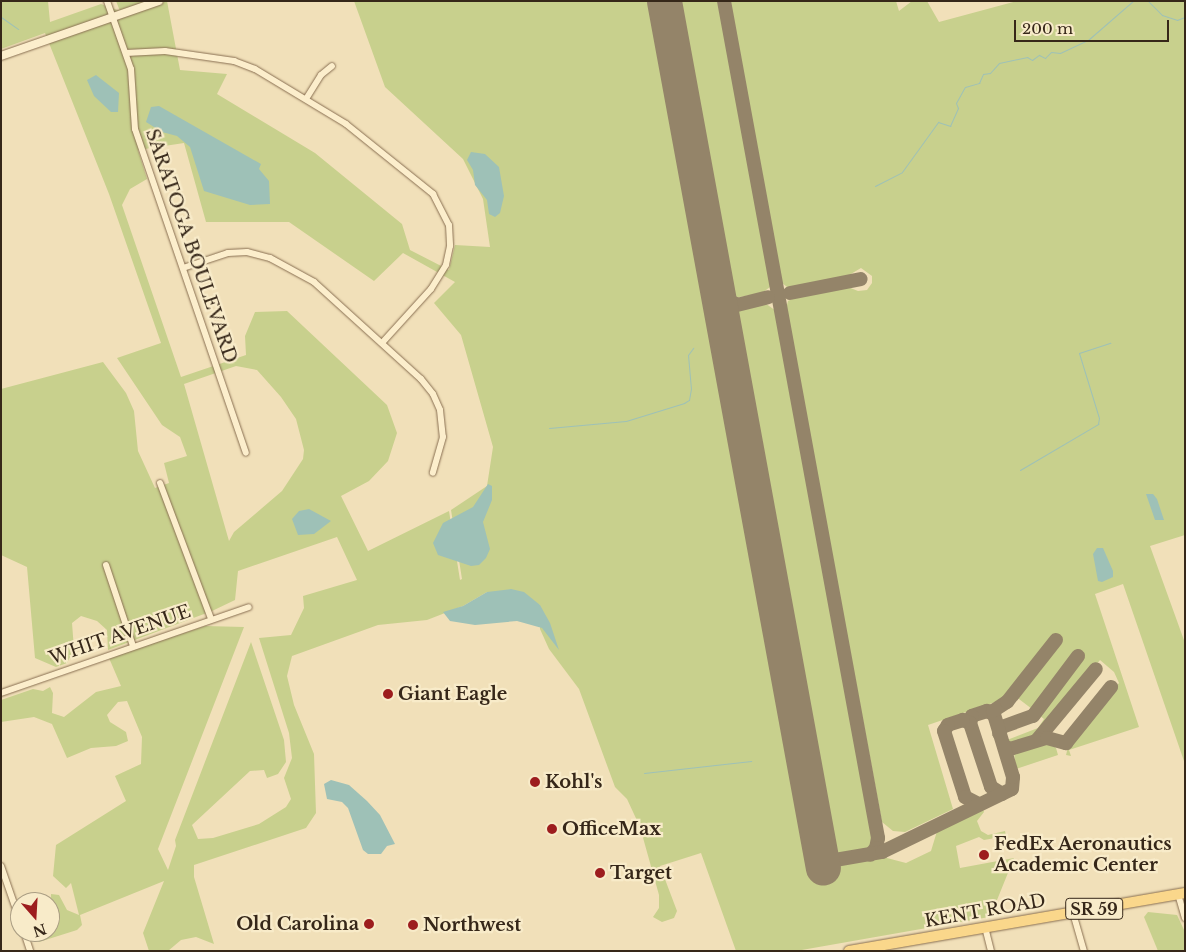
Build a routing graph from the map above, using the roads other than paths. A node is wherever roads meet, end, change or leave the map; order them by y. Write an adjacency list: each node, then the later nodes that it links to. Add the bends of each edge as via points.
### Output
1 (107, 1): 3 (street, SARATOGA BOULEVARD)
2 (159, 1): 3 (street)
3 (113, 17): 4 (street, SARATOGA BOULEVARD); 5 (street)
4 (126, 53): 7 (street, via 154,50 240,63); 8 (street, SARATOGA BOULEVARD, via 133,79 134,129)
5 (1, 56)
6 (332, 66): 7 (street, via 321,75)
7 (306, 99): 9 (street, via 346,124 427,188 447,219 450,246 443,272)
8 (183, 268): 9 (street, via 228,253 260,254 314,282); 10 (street, SARATOGA BOULEVARD)
9 (383, 342): 11 (street, via 421,379 438,402 444,437)
10 (246, 453)
11 (433, 473)
12 (160, 482): 15 (street)
13 (106, 565): 16 (street)
14 (249, 607): 15 (street, WHIT AVENUE)
15 (210, 619): 16 (street, WHIT AVENUE)
16 (133, 646): 17 (street, WHIT AVENUE)
17 (1, 693)
18 (1, 866): 19 (street)
19 (10, 892)
20 (1181, 894): 21 (main road, KENT ROAD / SR 59); 22 (street)
21 (1073, 912): 23 (main road, KENT ROAD / SR 59); 26 (street)
22 (1185, 918)
23 (985, 927): 24 (main road, KENT ROAD / SR 59); 25 (street)
24 (849, 951)
25 (991, 951)
26 (1084, 951)

